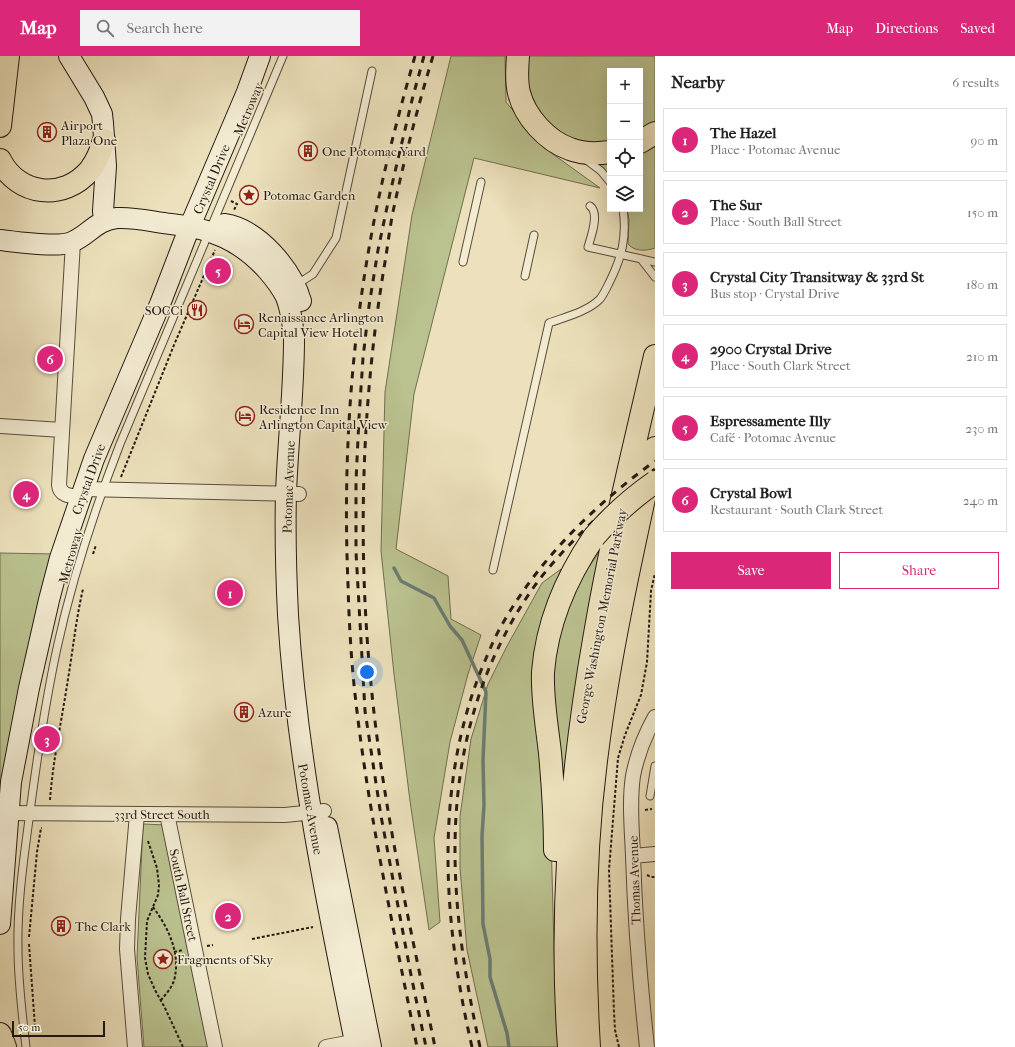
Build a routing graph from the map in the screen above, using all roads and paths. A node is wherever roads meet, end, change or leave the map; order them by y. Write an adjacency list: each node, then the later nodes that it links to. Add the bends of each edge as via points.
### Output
1 (8, 56): 7 (highway)
2 (69, 56): 9 (street, via 98,105 104,123)
3 (260, 56): 19 (street, Crystal Drive)
4 (283, 56): 19 (lane, Metroway)
5 (518, 56): 11 (highway, via 517,80 524,106 547,135)
6 (372, 71): 29 (lane, via 336,238 313,274)
7 (0, 126)
8 (655, 133): 10 (highway)
9 (104, 140): 13 (highway, via 98,157 89,171 68,187 53,191 38,190 23,184 11,176); 18 (street)
10 (643, 140)
11 (569, 149): 12 (highway, via 590,153); 14 (lane, via 594,165)
12 (607, 152)
13 (0, 160)
14 (607, 179)
15 (481, 182): 25 (lane)
16 (590, 206): 23 (lane, via 595,216 588,247)
17 (623, 212): 23 (lane, via 625,228)
18 (104, 221): 19 (street, Potomac Avenue, via 127,218); 22 (street)
19 (204, 227): 29 (street, Potomac Avenue, via 244,248); 35 (street, Crystal Drive, via 160,304 94,459)
20 (534, 235): 27 (lane)
21 (0, 240): 22 (street, via 55,245)
22 (73, 242): 32 (street)
23 (622, 254): 24 (lane); 39 (lane, via 600,299 582,310 549,323)
24 (641, 259): 26 (lane); 28 (lane)
25 (463, 262)
26 (655, 262)
27 (525, 276)
28 (655, 277)
29 (288, 288): 36 (street, Potomac Avenue, via 294,339)
30 (655, 356): 61 (highway, George Washington Memorial Parkway, via 601,601 583,708 569,835)
31 (0, 426): 32 (street)
32 (62, 430): 35 (street, via 60,488 64,494)
33 (655, 448): 73 (highway, George Washington Memorial Parkway, via 625,585 601,721 593,787 586,924)
34 (655, 482): 61 (highway, bridge, via 629,501 594,537 574,568 559,601 550,630 543,672 544,699 554,813 556,923)
35 (89, 492): 36 (street); 47 (street, Crystal Drive, via 60,558 49,600); 48 (lane, Metroway, via 76,576 57,648 44,712)
36 (292, 494): 46 (street, Potomac Avenue, via 317,770)
37 (98, 538): 38 (path)
38 (91, 560)
39 (493, 570)
40 (84, 582): 49 (path, via 51,788)
41 (655, 717): 54 (street, Thomas Avenue, via 641,746 633,777)
42 (655, 766): 43 (lane)
43 (650, 796)
44 (652, 809): 45 (path)
45 (645, 810)
46 (317, 812): 51 (street, 33rd Street South, via 285,815); 65 (street, Potomac Avenue)
47 (5, 813): 48 (street, 33rd Street South); 58 (street, Crystal Drive)
48 (30, 813): 49 (street, 33rd Street South); 67 (lane, Metroway, via 21,884 18,947)
49 (50, 813): 50 (street, 33rd Street South); 63 (path, via 49,827 41,828 37,852 29,940)
50 (137, 814): 51 (street, 33rd Street South); 52 (street)
51 (167, 814): 70 (street, South Ball Street)
52 (135, 832): 57 (path, via 141,833 149,842 157,868 158,895); 68 (street, via 127,949)
53 (655, 854): 54 (street)
54 (633, 856): 74 (street, Thomas Avenue, via 634,902)
55 (645, 873): 56 (path)
56 (655, 877)
57 (153, 907): 62 (path, via 146,921 145,958 148,974); 62 (path, via 172,939 176,962 175,977)
58 (0, 924)
59 (313, 927): 60 (path)
60 (252, 939)
61 (566, 974): 72 (highway, George Washington Memorial Parkway)
62 (161, 1000): 69 (path)
63 (35, 1032)
64 (0, 1034): 66 (highway)
65 (363, 1044): 71 (street)
66 (5, 1047)
67 (26, 1047)
68 (135, 1047)
69 (184, 1047)
70 (215, 1047)
71 (326, 1047)
72 (569, 1047)
73 (590, 1047)
74 (647, 1047)

